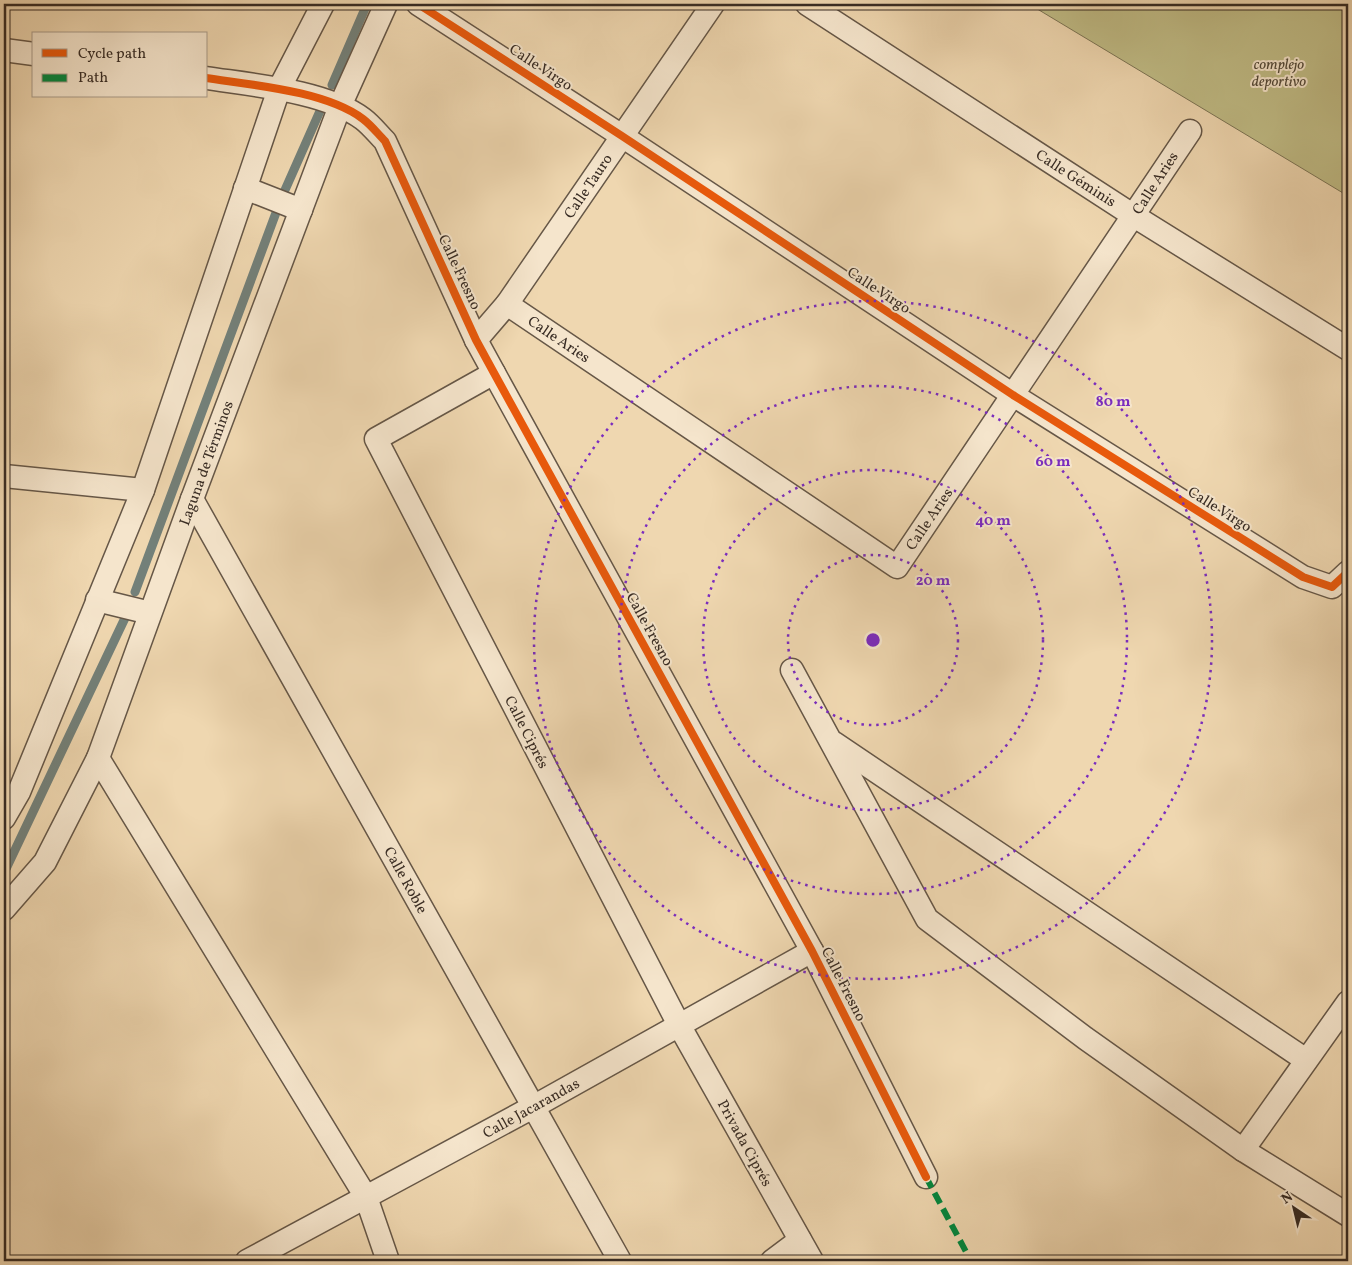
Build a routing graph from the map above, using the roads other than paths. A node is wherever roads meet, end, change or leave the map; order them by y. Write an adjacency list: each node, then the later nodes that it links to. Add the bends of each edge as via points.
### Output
1 (322, 4): 9 (street)
2 (386, 4): 10 (street, Laguna de Términos)
3 (418, 4): 12 (street, Calle Virgo)
4 (713, 4): 12 (street, Calle Tauro)
5 (807, 4): 15 (street, Calle Géminis)
6 (4, 50): 7 (street)
7 (32, 54)
8 (208, 78): 9 (street, Calle Fresno)
9 (279, 88): 10 (street, Calle Fresno); 13 (street)
10 (340, 106): 14 (street, Laguna de Términos); 17 (street, Calle Fresno, via 363,119 385,141)
11 (1190, 131): 15 (street, Calle Aries)
12 (622, 136): 16 (street, Calle Tauro); 20 (street, Calle Virgo)
13 (245, 188): 14 (street); 22 (street)
14 (301, 210): 23 (street, Laguna de Términos)
15 (1134, 216): 18 (street, Calle Géminis); 20 (street, Calle Aries)
16 (507, 304): 17 (street, Calle Tauro); 20 (street, Calle Aries, via 897,567)
17 (476, 340): 19 (street, Calle Fresno)
18 (1348, 349)
19 (494, 373): 32 (street, Calle Fresno); 34 (street, Calle Ciprés, via 376,439)
20 (1013, 395): 24 (street, Calle Virgo, via 1303,578 1332,587)
21 (4, 476): 22 (street)
22 (143, 490): 25 (street)
23 (192, 498): 26 (street, Laguna de Términos); 36 (street, Calle Roble)
24 (1348, 572)
25 (97, 600): 26 (street); 30 (street, via 19,792)
26 (150, 613): 29 (street, Laguna de Términos)
27 (792, 670): 28 (street)
28 (830, 740): 35 (street); 37 (street, via 927,919 1085,1038)
29 (98, 758): 31 (street, Laguna de Términos, via 45,862); 39 (street)
30 (4, 818)
31 (4, 909)
32 (812, 951): 34 (street, Calle Jacarandas); 38 (street, Calle Fresno)
33 (1348, 1002): 35 (street)
34 (678, 1025): 36 (street, Calle Jacarandas); 41 (street, Privada Ciprés)
35 (1306, 1060): 37 (street)
36 (533, 1107): 39 (street, Calle Jacarandas); 44 (street, Calle Roble)
37 (1243, 1150): 40 (street)
38 (926, 1177)
39 (366, 1197): 42 (street, Calle Jacarandas); 43 (street)
40 (1348, 1215)
41 (800, 1240): 45 (street); 46 (street, Privada Ciprés)
42 (247, 1261)
43 (388, 1261)
44 (620, 1261)
45 (772, 1261)
46 (812, 1261)

